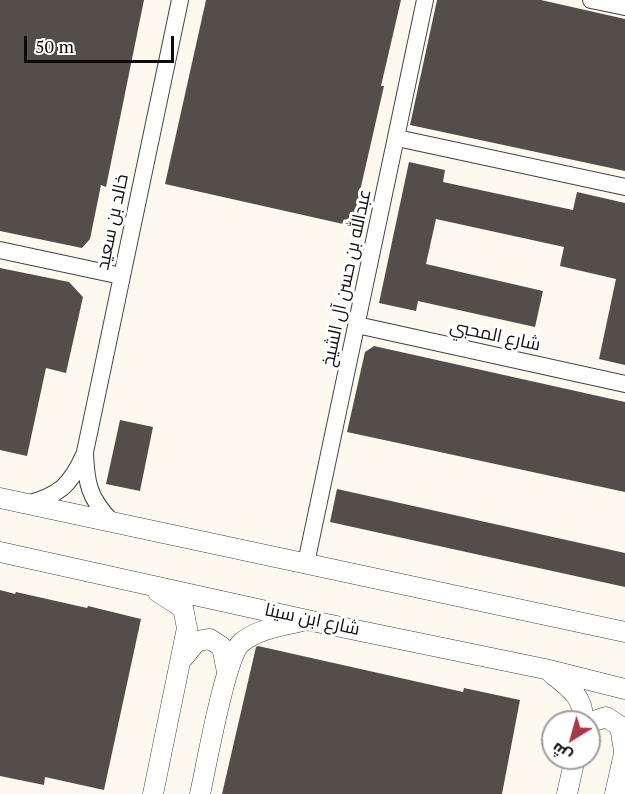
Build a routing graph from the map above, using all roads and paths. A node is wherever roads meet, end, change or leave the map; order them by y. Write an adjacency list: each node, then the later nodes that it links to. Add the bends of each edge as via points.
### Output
1 (180, 0): 8 (street, خالد بن سعيد)
2 (425, 0): 5 (street, عبدالله بن حسن آل الشيخ)
3 (591, 0): 4 (street)
4 (625, 7)
5 (397, 138): 6 (street); 9 (street, عبدالله بن حسن آل الشيخ)
6 (625, 187)
7 (0, 250): 8 (street)
8 (122, 276): 11 (street, خالد بن سعيد)
9 (357, 325): 10 (street, شارع المحبي); 16 (street, عبدالله بن حسن آل الشيخ)
10 (625, 384)
11 (86, 452): 13 (street, خالد بن سعيد, via 65,488 49,498); 14 (street, خالد بن سعيد, via 91,493 97,507)
12 (0, 498): 13 (street)
13 (26, 504): 14 (street)
14 (111, 522): 16 (street)
15 (0, 552): 17 (street, شارع ابن سينا)
16 (306, 563): 19 (street)
17 (146, 584): 18 (street, شارع ابن سينا); 20 (street, via 183,608 187,628)
18 (308, 620): 21 (street, شارع ابن سينا); 22 (street, via 264,631 240,644)
19 (625, 632)
20 (182, 658): 22 (street, via 197,641 210,639 222,646); 28 (street)
21 (545, 669): 23 (street, شارع ابن سينا); 24 (street, via 573,689)
22 (227, 672): 29 (street)
23 (625, 688)
24 (583, 710)
25 (601, 719): 26 (street, via 606,717 620,726)
26 (625, 750): 31 (street)
27 (572, 770): 30 (street)
28 (153, 794)
29 (200, 794)
30 (567, 794)
31 (615, 794)

